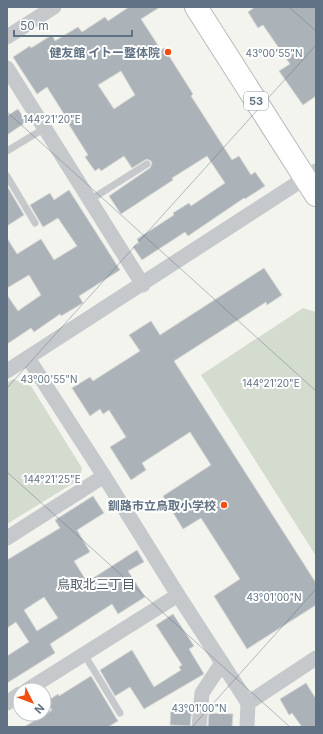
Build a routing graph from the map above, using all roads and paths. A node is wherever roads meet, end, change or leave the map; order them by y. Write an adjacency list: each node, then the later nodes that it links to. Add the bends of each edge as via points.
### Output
1 (54, 7): 3 (street)
2 (196, 7): 9 (main road, 53)
3 (7, 38)
4 (7, 68): 5 (street)
5 (45, 128): 6 (lane); 10 (street)
6 (7, 151)
7 (147, 164): 10 (lane)
8 (7, 176): 11 (lane)
9 (312, 182): 12 (street)
10 (90, 200): 12 (street)
11 (35, 223)
12 (143, 285): 13 (street)
13 (28, 358): 14 (street); 15 (street)
14 (7, 372)
15 (104, 476): 16 (street); 17 (street)
16 (7, 538)
17 (178, 596): 18 (street); 20 (street)
18 (84, 654): 21 (street); 23 (lane)
19 (316, 658): 22 (street)
20 (222, 663): 22 (street); 24 (street, via 202,694)
21 (40, 682)
22 (248, 703): 25 (street)
23 (120, 713)
24 (199, 727)
25 (247, 727)

